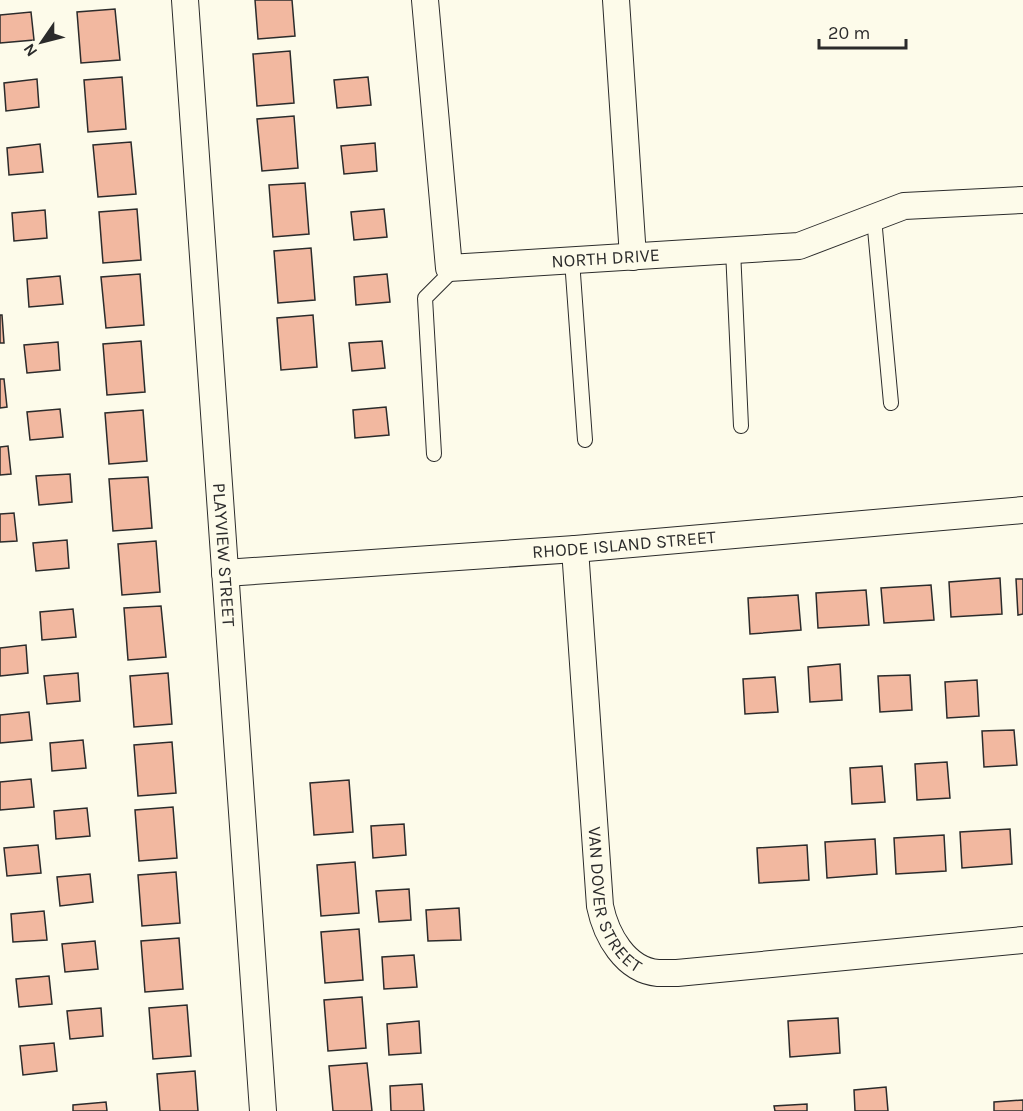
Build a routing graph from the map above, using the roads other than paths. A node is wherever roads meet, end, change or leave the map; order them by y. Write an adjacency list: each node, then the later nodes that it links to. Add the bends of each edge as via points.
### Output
1 (185, 0): 16 (street, PLAYVIEW STREET)
2 (425, 0): 9 (street, via 449,268)
3 (616, 0): 7 (street)
4 (1023, 200): 5 (street, NORTH DRIVE, via 904,206)
5 (874, 218): 6 (street, NORTH DRIVE, via 799,246); 10 (lane)
6 (733, 250): 7 (street, NORTH DRIVE); 11 (lane)
7 (633, 257): 8 (street, NORTH DRIVE)
8 (572, 260): 9 (street, NORTH DRIVE); 12 (lane)
9 (455, 267): 13 (lane, via 425,298)
10 (891, 403)
11 (741, 426)
12 (585, 440)
13 (434, 454)
14 (1023, 510): 15 (street, RHODE ISLAND STREET)
15 (575, 549): 16 (street, RHODE ISLAND STREET); 17 (street, VAN DOVER STREET, via 600,906 604,923 623,955 641,969 677,973)
16 (225, 573): 18 (street, PLAYVIEW STREET)
17 (1023, 940)
18 (263, 1111)

